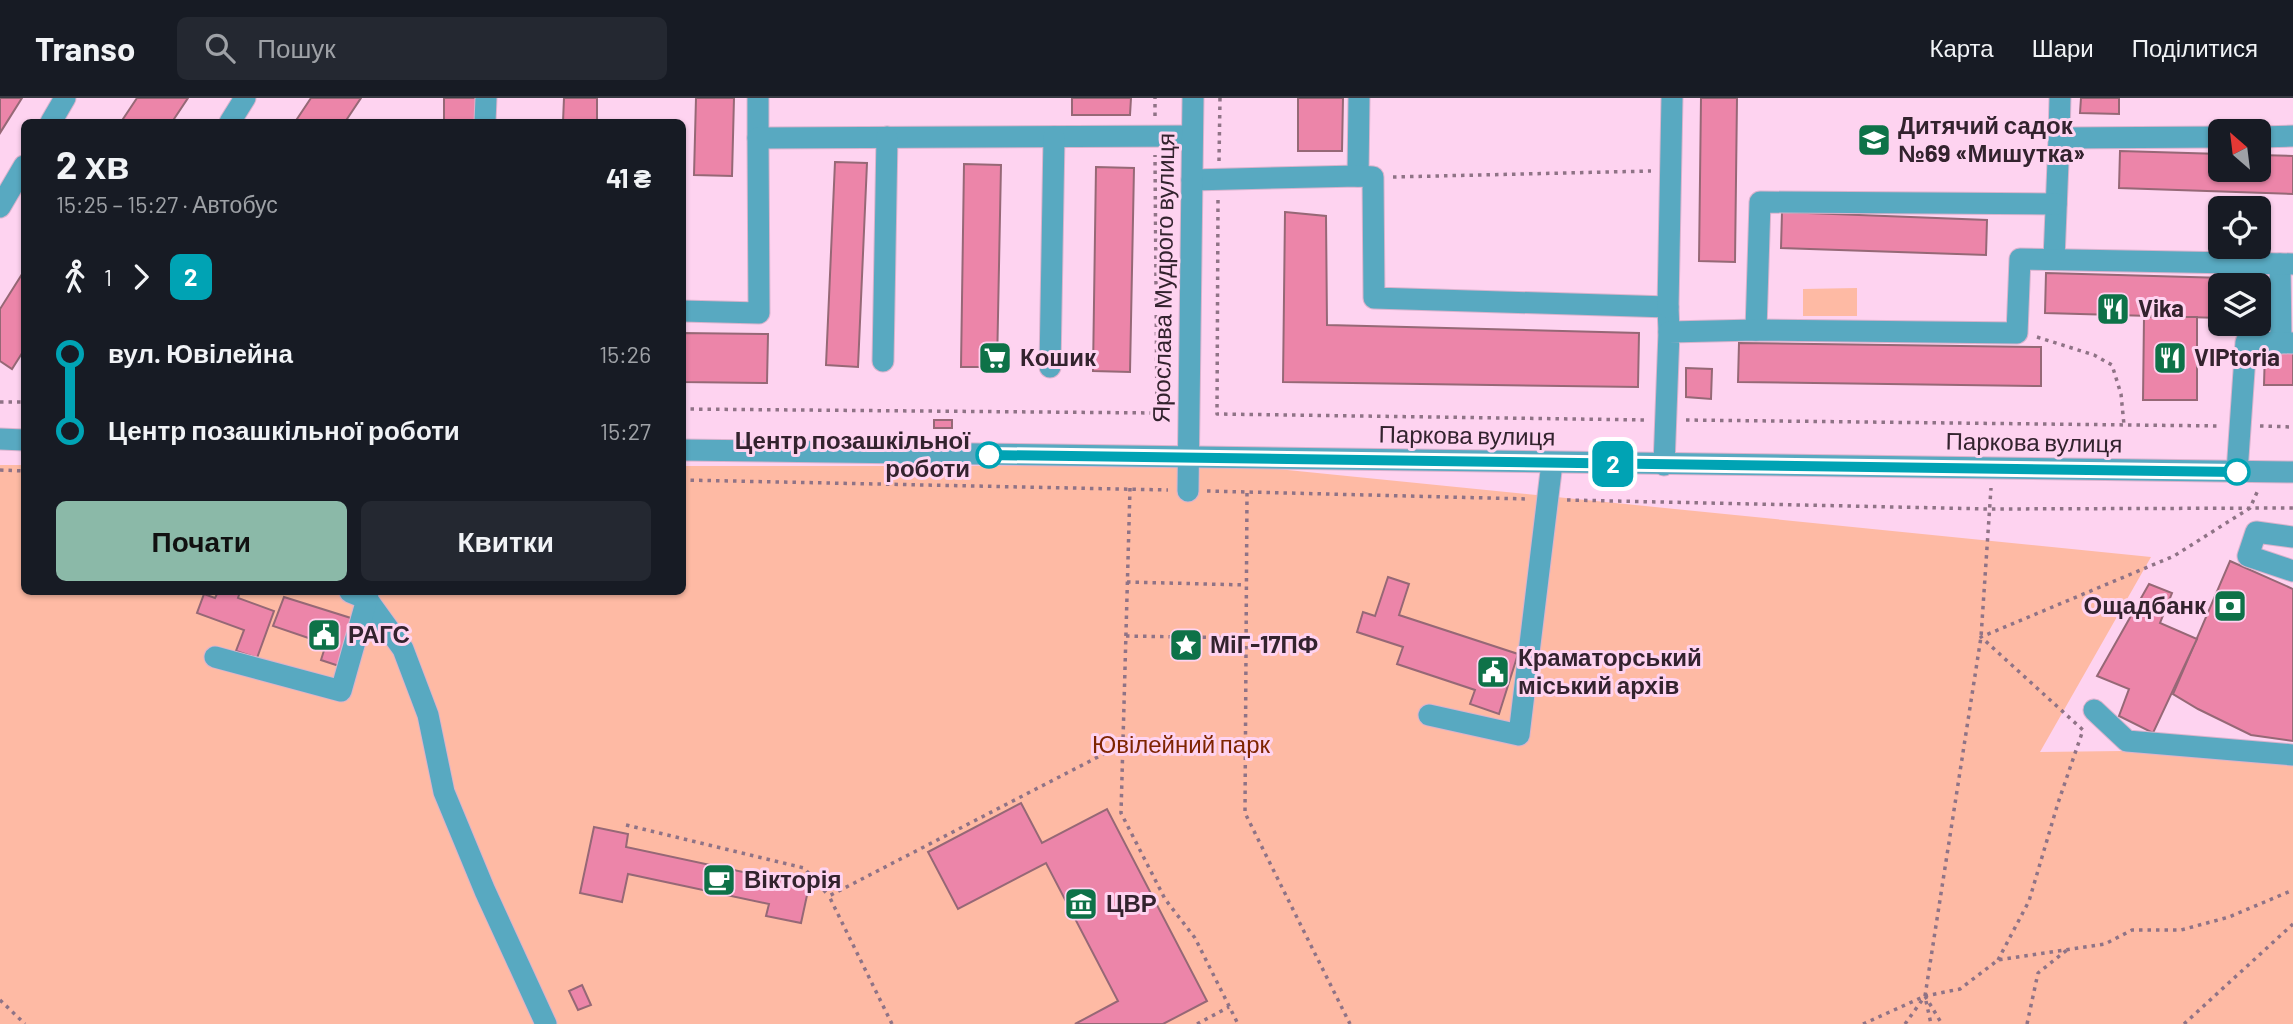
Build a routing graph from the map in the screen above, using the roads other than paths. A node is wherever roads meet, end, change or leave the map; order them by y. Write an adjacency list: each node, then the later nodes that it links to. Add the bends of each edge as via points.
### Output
1 (65, 98): 9 (street)
2 (245, 98): 10 (street)
3 (486, 98): 11 (street)
4 (758, 98): 18 (street)
5 (1193, 98): 12 (street, Ярослава Мудрого вулиця)
6 (1359, 98): 21 (street)
7 (1672, 98): 27 (street)
8 (2060, 98): 19 (street)
9 (53, 119)
10 (232, 119)
11 (485, 119)
12 (1192, 136): 15 (street); 22 (street, Ярослава Мудрого вулиця)
13 (2293, 136): 17 (street)
14 (887, 137): 15 (street); 18 (street); 32 (street)
15 (1054, 137): 33 (street)
16 (2208, 137): 19 (street)
17 (2272, 137)
18 (758, 138): 28 (street, via 759,313)
19 (2059, 138): 23 (street)
20 (21, 171): 24 (street)
21 (1366, 176): 22 (street); 27 (street, via 1374,298)
22 (1192, 180): 37 (street, Ярослава Мудрого вулиця)
23 (2056, 204): 25 (street); 29 (street, via 1759,202)
24 (0, 207)
25 (2054, 259): 26 (street); 29 (street, via 2020,259 2017,333)
26 (2286, 264): 31 (street)
27 (1668, 307): 30 (street)
28 (686, 311)
29 (1756, 330): 30 (street)
30 (1669, 332): 39 (street)
31 (2287, 343): 40 (street, via 2246,342)
32 (883, 360)
33 (1050, 367)
34 (0, 439): 35 (street)
35 (21, 440)
36 (686, 450): 37 (street, Паркова вулиця)
37 (1189, 458): 38 (street, Паркова вулиця); 42 (street, Ярослава Мудрого вулиця)
38 (1552, 463): 39 (street, Паркова вулиця); 49 (street, via 1519,735)
39 (1664, 464): 40 (street, Паркова вулиця)
40 (2237, 472): 41 (street, Паркова вулиця)
41 (2293, 472)
42 (1188, 491)
43 (2293, 537): 44 (street, via 2256,533 2248,556)
44 (2293, 571)
45 (361, 595): 47 (street, via 341,691)
46 (362, 595): 51 (street, via 403,649 428,715 444,792)
47 (215, 657)
48 (2094, 710): 50 (street, via 2127,741)
49 (1429, 715)
50 (2293, 755)
51 (545, 1024)

